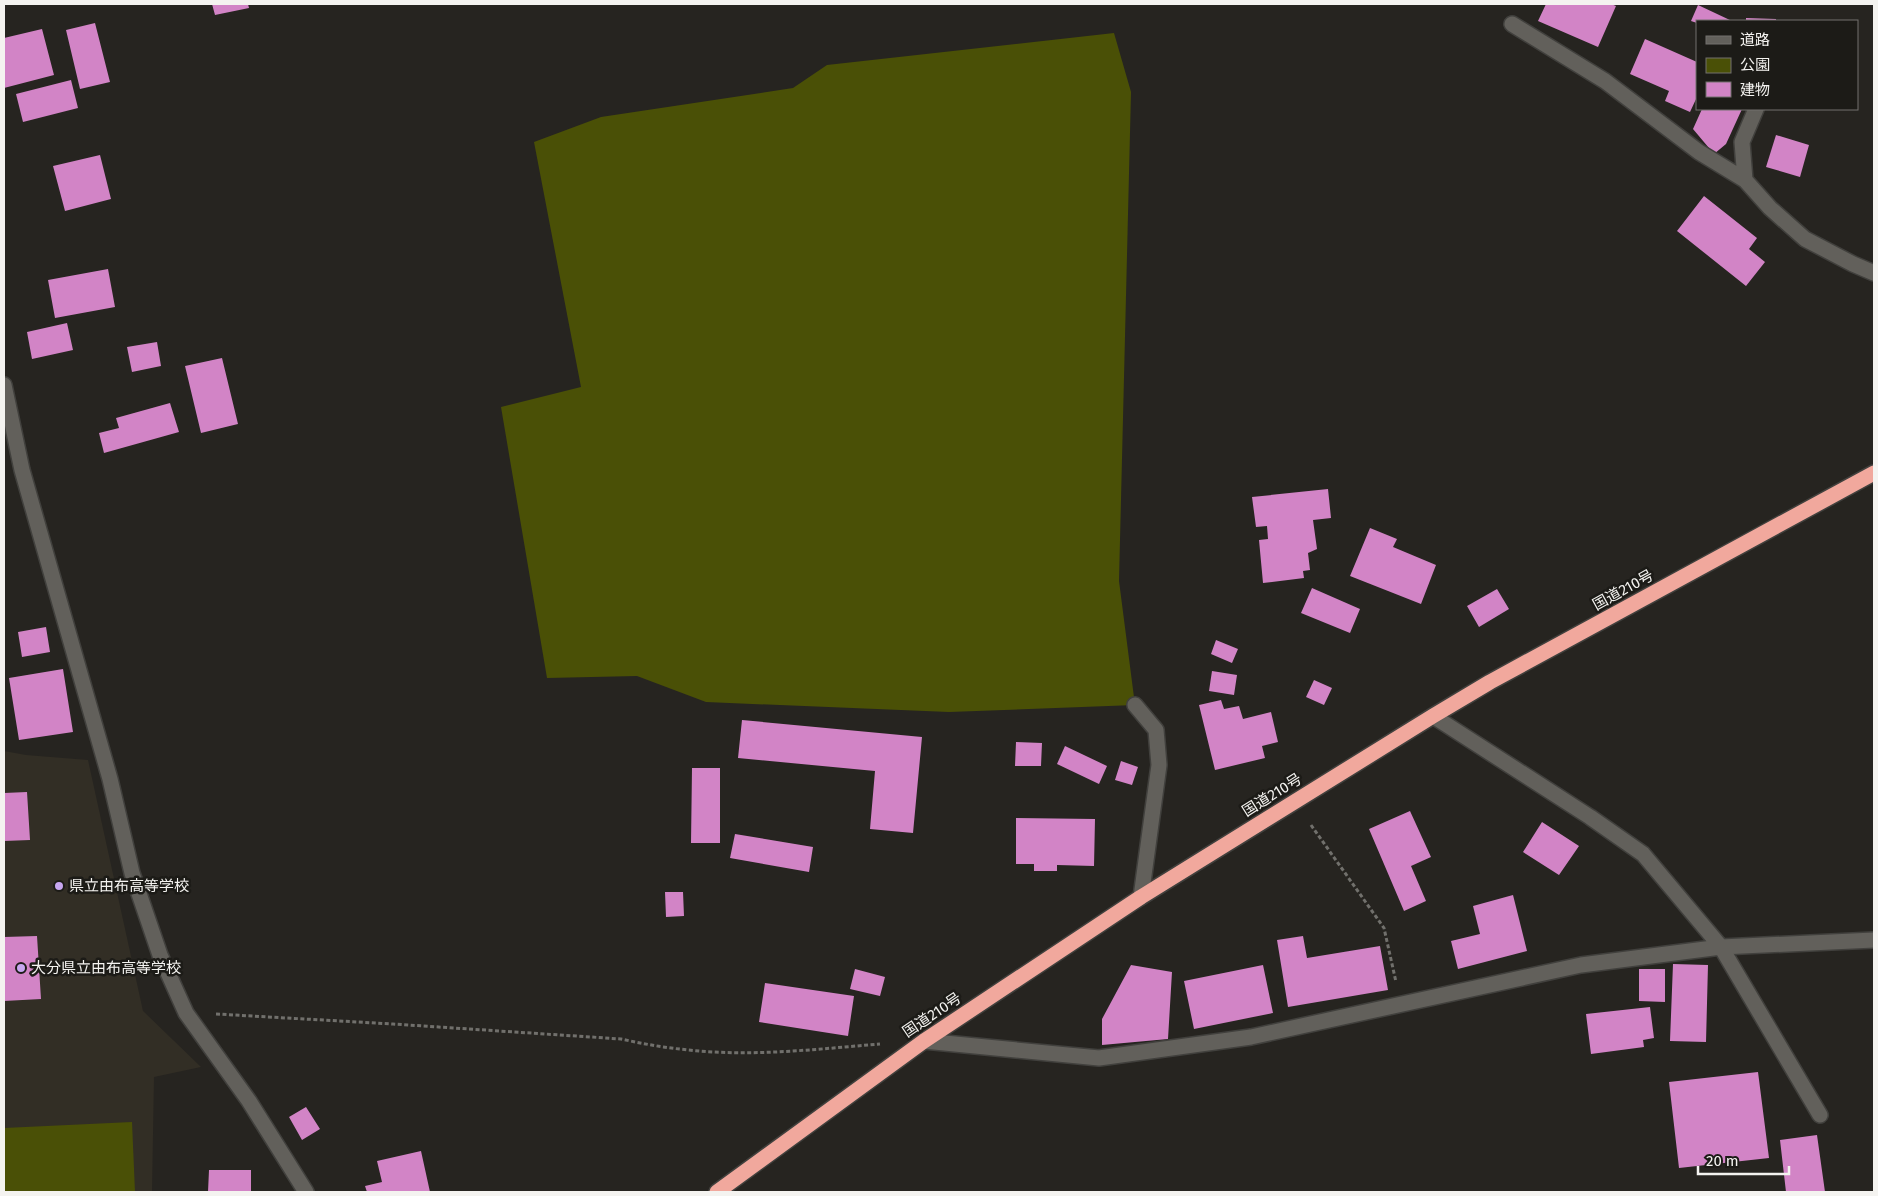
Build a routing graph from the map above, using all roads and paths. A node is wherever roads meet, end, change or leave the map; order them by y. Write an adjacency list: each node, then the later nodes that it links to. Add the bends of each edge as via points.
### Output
1 (1512, 24): 3 (street, via 1605,81 1699,152)
2 (1756, 110): 3 (street, via 1742,142)
3 (1745, 180): 4 (street, via 1805,239)
4 (1874, 273)
5 (4, 385): 14 (street, via 22,470 110,779 132,873 160,954)
6 (1874, 473): 8 (highway, 国道210号)
7 (1135, 705): 10 (street, via 1156,730 1159,765)
8 (1433, 716): 10 (highway, 国道210号); 12 (street, via 1644,854)
9 (1311, 825): 13 (path, via 1384,928)
10 (1141, 897): 15 (highway, 国道210号)
11 (1874, 940): 12 (street)
12 (1721, 947): 15 (street, via 1581,965 1251,1037 1099,1058); 17 (street)
13 (1396, 984)
14 (186, 1013): 16 (path, via 612,1038 691,1051 771,1052); 18 (street, via 249,1101)
15 (924, 1041): 19 (highway, 国道210号)
16 (886, 1044)
17 (1820, 1115)
18 (306, 1192)
19 (717, 1192)

